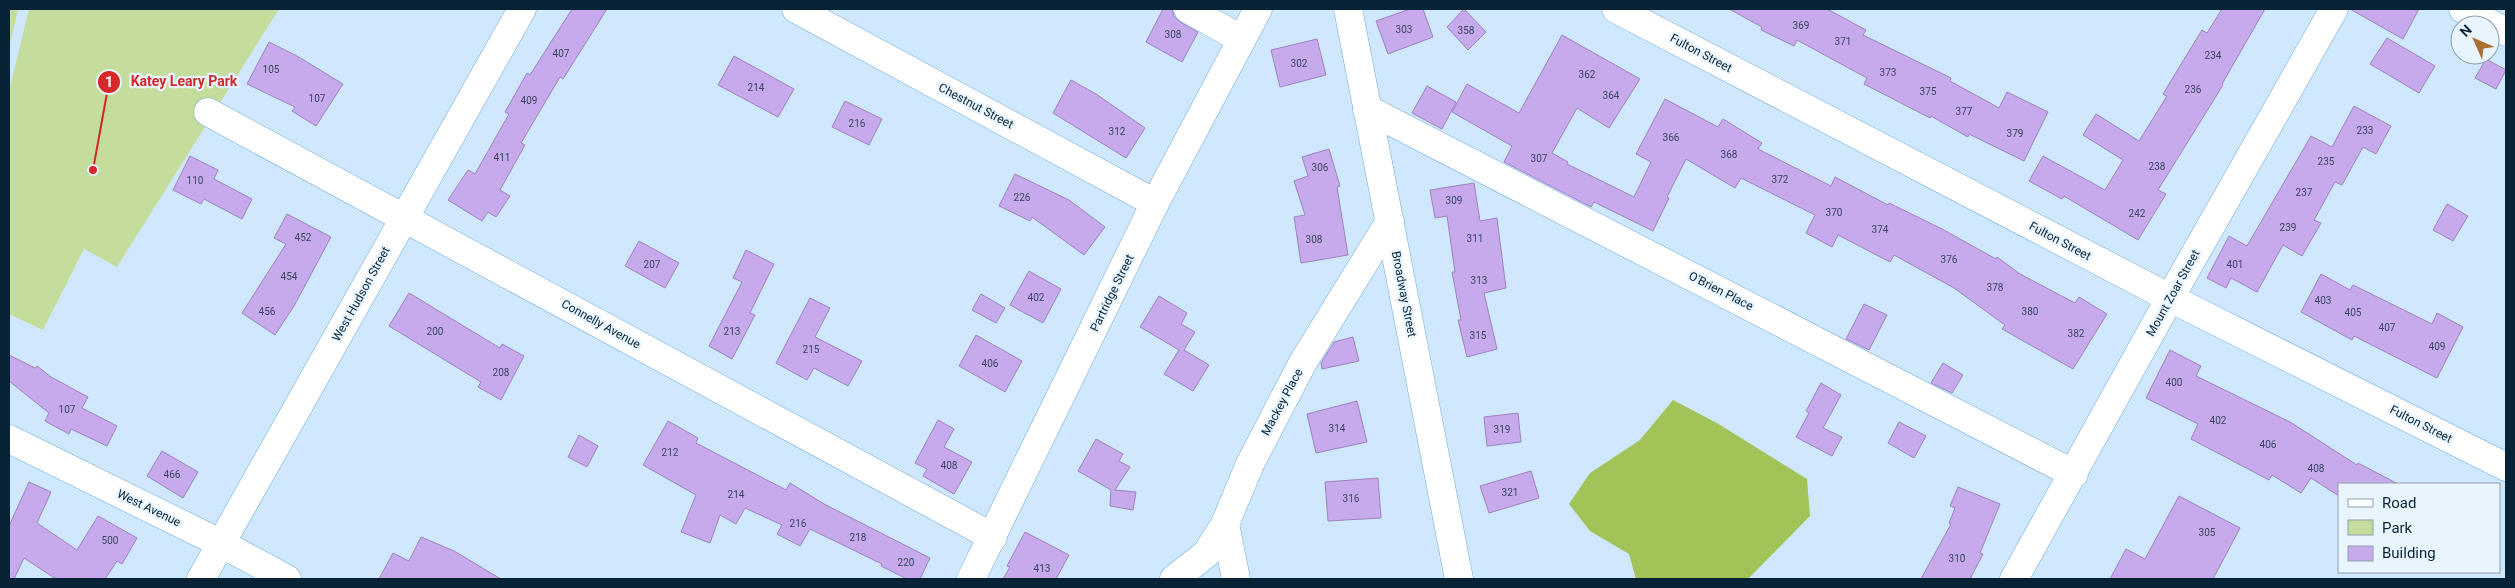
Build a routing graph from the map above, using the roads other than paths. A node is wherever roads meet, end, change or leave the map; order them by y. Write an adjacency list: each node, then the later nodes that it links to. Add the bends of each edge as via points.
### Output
1 (522, 9): 14 (street, West Hudson Street)
2 (796, 9): 13 (street, Chestnut Street)
3 (1188, 9): 10 (street)
4 (1258, 9): 10 (street, Partridge Street)
5 (1348, 9): 11 (street, Broadway Street)
6 (1616, 9): 16 (street, Fulton Street)
7 (2334, 9): 16 (street, Mount Zoar Street)
8 (2463, 9): 9 (street)
9 (2506, 32)
10 (1241, 39): 13 (street, Partridge Street)
11 (1367, 109): 15 (street, Broadway Street); 19 (street, O'Brien Place)
12 (208, 112): 14 (street, Connelly Avenue)
13 (1155, 203): 21 (street, Partridge Street)
14 (404, 217): 21 (street, Connelly Avenue); 22 (street, West Hudson Street)
15 (1390, 221): 20 (street, Mackey Place, via 1302,364 1250,464); 28 (street, Broadway Street)
16 (2170, 298): 18 (street, Fulton Street); 19 (street, Mount Zoar Street)
17 (9, 439): 22 (street, West Avenue)
18 (2506, 467)
19 (2074, 474): 29 (street, Mount Zoar Street)
20 (1225, 524): 26 (street, Mackey Place, via 1206,554); 27 (street)
21 (993, 537): 25 (street, Partridge Street)
22 (222, 544): 23 (street, West Hudson Street); 24 (street, West Avenue)
23 (201, 579)
24 (287, 579)
25 (971, 579)
26 (1174, 579)
27 (1236, 579)
28 (1459, 579)
29 (2014, 579)

